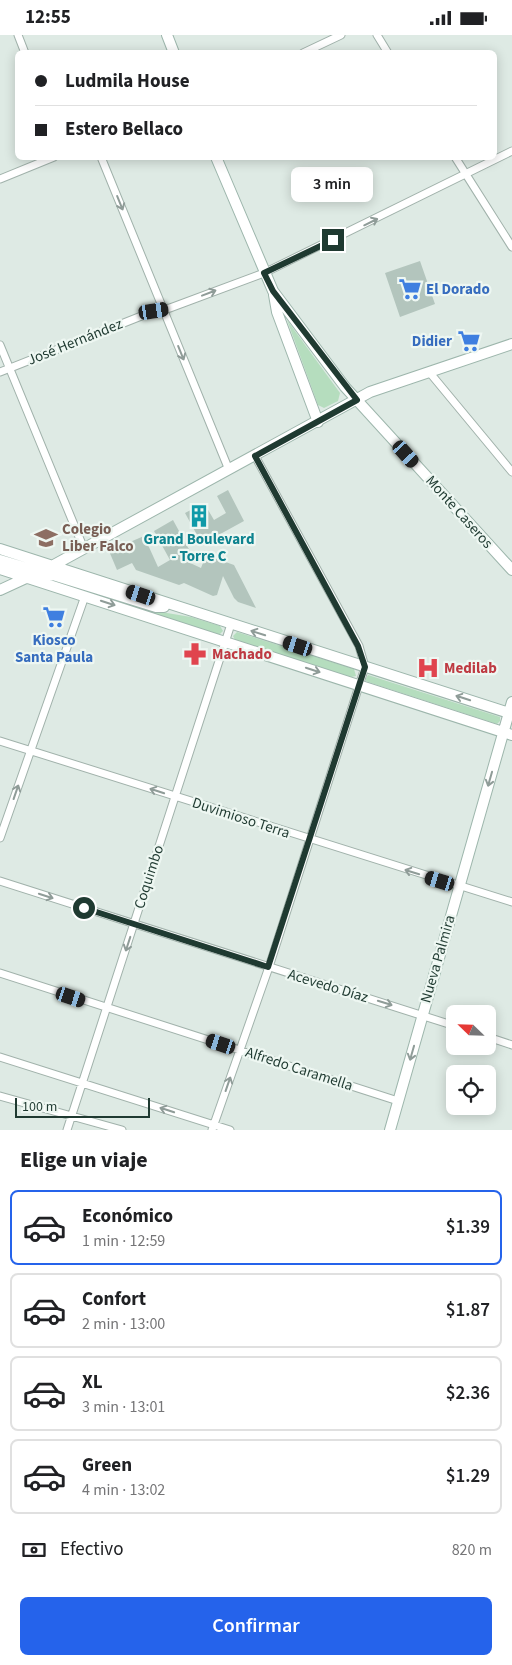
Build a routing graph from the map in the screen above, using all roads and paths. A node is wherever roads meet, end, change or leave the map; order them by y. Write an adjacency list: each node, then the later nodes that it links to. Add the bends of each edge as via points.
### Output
1 (18, 35): 5 (street)
2 (167, 35): 6 (street)
3 (341, 35): 7 (street)
4 (376, 35): 8 (street)
5 (24, 50)
6 (173, 50)
7 (309, 50)
8 (386, 50)
9 (512, 151): 10 (street, José Hernández)
10 (497, 158)
11 (47, 160): 17 (street)
12 (102, 160): 21 (street, one-way to 21)
13 (217, 160): 19 (street, Monte Caseros)
14 (457, 160): 16 (street)
15 (494, 160): 16 (street, José Hernández)
16 (466, 174): 18 (street); 19 (street, José Hernández, one-way to 16)
17 (0, 179)
18 (512, 247)
19 (264, 273): 20 (street, Monte Caseros); 21 (street, José Hernández, one-way to 19)
20 (273, 291): 27 (street, Monte Caseros); 28 (street, Monte Caseros, via 277,312)
21 (164, 309): 24 (street, José Hernández); 30 (street, one-way to 30)
22 (512, 344): 26 (street)
23 (0, 345): 24 (street)
24 (9, 368): 25 (street, José Hernández); 33 (street)
25 (0, 372)
26 (430, 373): 27 (street); 31 (street)
27 (357, 400): 28 (street); 37 (street, Monte Caseros)
28 (318, 422): 29 (street)
29 (255, 456): 30 (street); 44 (street, via 358,646)
30 (229, 469): 33 (street)
31 (512, 471)
32 (0, 549): 35 (street)
33 (84, 549): 35 (street)
34 (0, 560): 35 (street, via 30,569)
35 (52, 566): 38 (street); 41 (street)
36 (0, 569): 38 (street)
37 (512, 570)
38 (28, 579): 39 (street); 40 (street); 41 (street, via 53,575 156,607)
39 (0, 590)
40 (85, 596): 43 (street, one-way to 43); 50 (street)
41 (176, 607): 42 (street)
42 (231, 624): 43 (street, Coquimbo); 44 (street, one-way to 42)
43 (225, 641): 45 (street, one-way to 45); 51 (street, Coquimbo)
44 (365, 667): 45 (street); 47 (street, one-way to 44)
45 (359, 685): 48 (street); 53 (street)
46 (512, 703): 47 (street, Nueva Palmira)
47 (510, 713): 48 (street, Nueva Palmira)
48 (508, 733): 55 (street, Nueva Palmira, one-way to 55)
49 (0, 741): 50 (street, Duvimioso Terra)
50 (30, 751): 51 (street, Duvimioso Terra, one-way to 50); 52 (street, one-way to 50)
51 (175, 797): 53 (street, Duvimioso Terra); 57 (street, Coquimbo)
52 (0, 838)
53 (310, 840): 55 (street, Duvimioso Terra, one-way to 53); 58 (street)
54 (0, 881): 57 (street, Acevedo Díaz, one-way to 57)
55 (458, 887): 56 (street, Duvimioso Terra); 61 (street, Nueva Palmira)
56 (512, 902)
57 (134, 925): 58 (street, Acevedo Díaz); 60 (street, Coquimbo, one-way to 60)
58 (268, 967): 61 (street, Acevedo Díaz, one-way to 61); 65 (street)
59 (0, 973): 60 (street, Alfredo Caramella)
60 (107, 1008): 65 (street, Alfredo Caramella); 67 (street, Coquimbo)
61 (422, 1015): 62 (street, Acevedo Díaz); 69 (street, Nueva Palmira, one-way to 69)
62 (446, 1023)
63 (496, 1040): 64 (street)
64 (512, 1045)
65 (240, 1050): 69 (street, Alfredo Caramella); 71 (street, one-way to 65)
66 (0, 1057): 67 (street)
67 (82, 1083): 70 (street, Coquimbo); 71 (street, one-way to 67)
68 (0, 1096): 70 (street)
69 (398, 1101): 75 (street, Nueva Palmira)
70 (71, 1116): 72 (street, Coquimbo); 73 (street)
71 (213, 1127): 74 (street)
72 (67, 1130)
73 (122, 1130)
74 (230, 1130)
75 (390, 1130)

